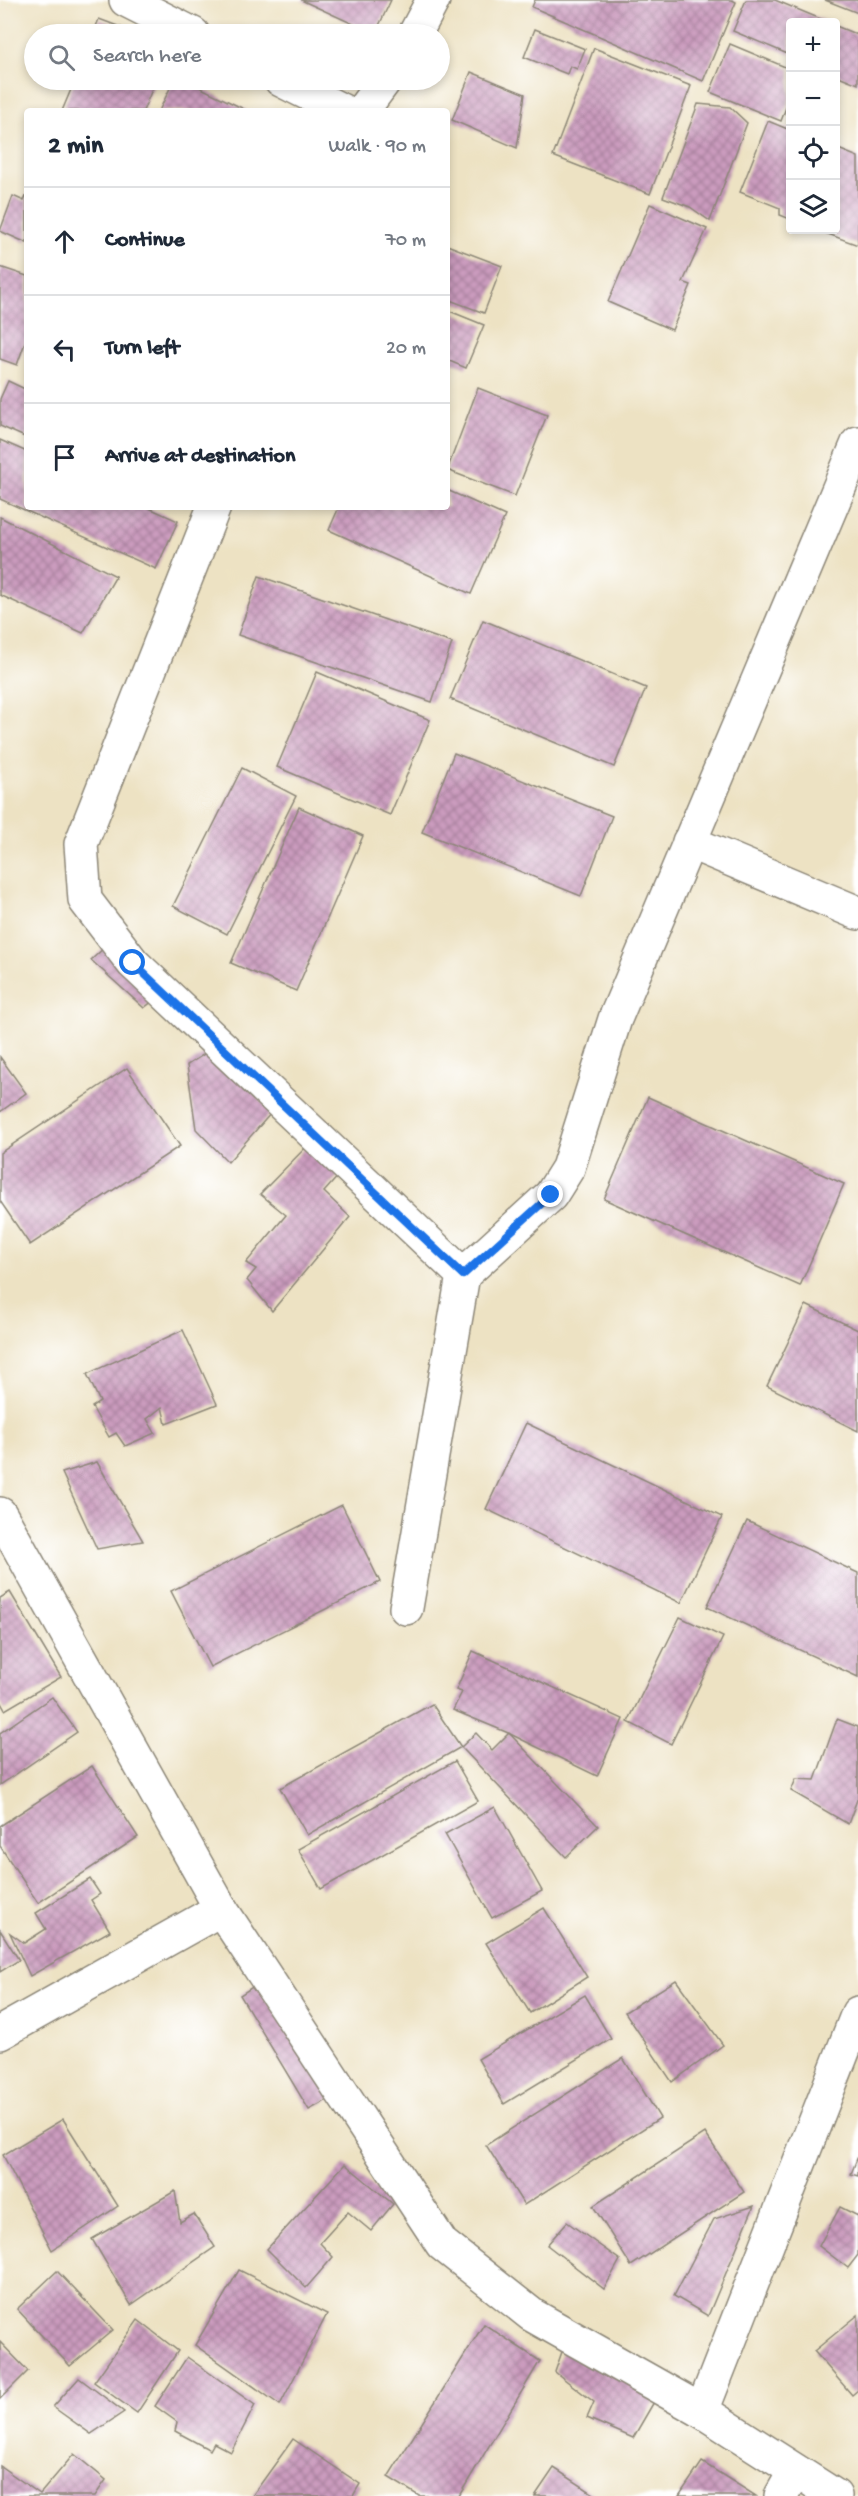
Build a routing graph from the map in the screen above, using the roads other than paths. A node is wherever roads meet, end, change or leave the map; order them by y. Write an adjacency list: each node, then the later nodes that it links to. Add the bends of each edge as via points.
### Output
1 (126, 0): 3 (street)
2 (433, 0): 4 (street)
3 (173, 24)
4 (420, 24)
5 (301, 90): 7 (street)
6 (378, 90): 8 (street)
7 (336, 108)
8 (364, 108)
9 (858, 443): 11 (street)
10 (213, 510): 13 (street, via 81,844 85,900 133,963)
11 (689, 842): 12 (street); 13 (street, via 615,1019 568,1168 551,1195)
12 (858, 913)
13 (463, 1275): 15 (street)
14 (0, 1514): 16 (street)
15 (405, 1608)
16 (221, 1909): 18 (street); 19 (street, via 442,2244 532,2315)
17 (858, 2013): 19 (street)
18 (0, 2033)
19 (702, 2411): 20 (street)
20 (788, 2483): 21 (street)
21 (835, 2496)

